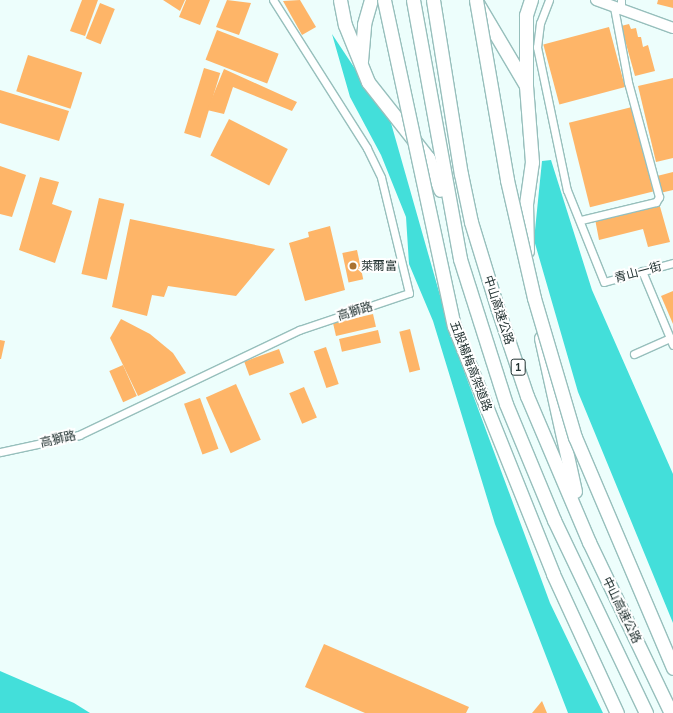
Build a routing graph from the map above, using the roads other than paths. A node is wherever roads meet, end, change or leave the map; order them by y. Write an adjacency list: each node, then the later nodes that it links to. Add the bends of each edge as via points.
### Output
1 (273, 0): 22 (street, 高獅路, via 367,148 381,177 409,293 298,330 79,435)
2 (340, 0): 13 (highway)
3 (372, 0): 13 (highway, via 362,41)
4 (384, 0): 25 (highway, 五股楊梅高架道路, bridge, via 454,326 553,574)
5 (413, 0): 16 (highway, 中山高速公路 / 1)
6 (433, 0): 23 (highway, 中山高速公路 / 1, via 471,222 528,396)
7 (475, 0): 14 (highway, bridge); 24 (highway, bridge, via 506,180 534,298 576,437)
8 (531, 0): 14 (highway, via 526,15)
9 (549, 0): 15 (street, via 540,23 537,47 567,190)
10 (596, 0): 11 (street)
11 (618, 6): 12 (street); 15 (street, via 628,82 659,197 656,202)
12 (673, 28)
13 (361, 65): 16 (highway, via 379,100 428,158)
14 (526, 86): 23 (highway, via 532,162 526,204 526,244 546,368)
15 (581, 220): 18 (street, 青山一街, via 604,282)
16 (460, 259): 26 (highway, 中山高速公路 / 1, via 506,404 554,520)
17 (673, 263): 18 (street, 青山一街)
18 (642, 271): 19 (street)
19 (670, 338): 20 (street); 21 (street)
20 (673, 345)
21 (634, 354)
22 (0, 452)
23 (589, 542): 27 (highway, 中山高速公路 / 1)
24 (673, 668)
25 (617, 713)
26 (646, 713)
27 (671, 713)

